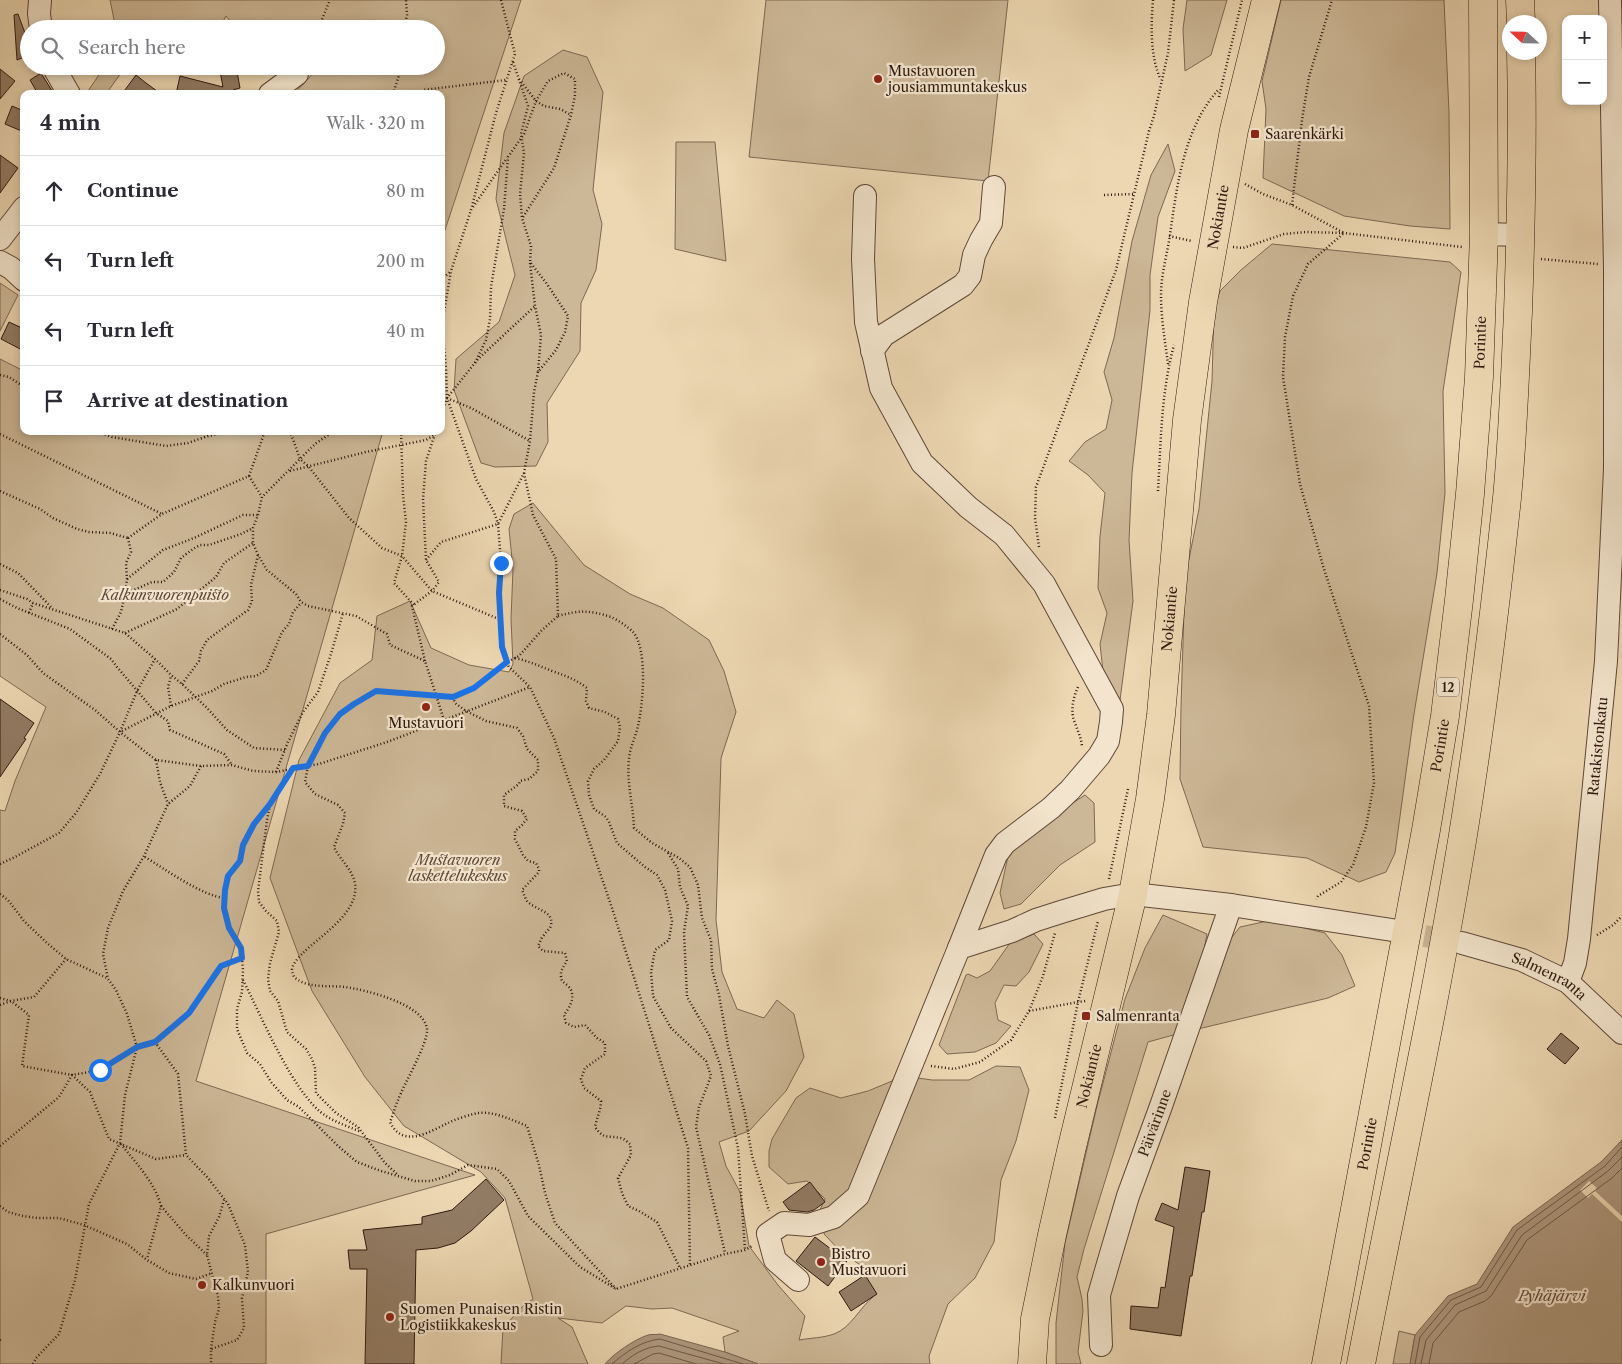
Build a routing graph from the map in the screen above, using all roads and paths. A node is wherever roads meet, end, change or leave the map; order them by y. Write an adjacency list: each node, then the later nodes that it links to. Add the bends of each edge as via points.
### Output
1 (40, 0): 13 (street)
2 (330, 0): 14 (path)
3 (406, 0): 15 (path)
4 (501, 0): 17 (path, via 515,54)
5 (1153, 0): 23 (path, via 1151,25 1156,69)
6 (1174, 0): 23 (path)
7 (1266, 0): 145 (main road, Nokiantie, via 1234,130 1203,302 1186,420 1161,715)
8 (1332, 0): 38 (path, via 1309,77)
9 (1484, 0): 47 (main road, Porintie / 12)
10 (1520, 0): 12 (main road)
11 (1610, 0): 53 (street, Ratakistonkatu)
12 (1521, 15)
13 (40, 20)
14 (322, 20)
15 (406, 20)
16 (1521, 60): 43 (main road)
17 (513, 61): 21 (path); 22 (path)
18 (58, 75): 25 (street)
19 (296, 75): 26 (street)
20 (399, 75): 27 (path)
21 (518, 77): 29 (path); 31 (path, via 528,106)
22 (506, 80): 28 (path); 39 (path)
23 (1161, 80): 35 (path)
24 (1220, 88): 44 (path, via 1197,120 1186,154)
25 (67, 90)
26 (275, 90)
27 (394, 90)
28 (423, 90)
29 (536, 101): 30 (path); 30 (path, via 548,81 564,73 575,79); 31 (path)
30 (571, 115): 41 (path, via 554,168)
31 (522, 138): 32 (path); 41 (path)
32 (508, 157): 39 (path); 60 (path, via 490,318 486,340)
33 (1243, 182): 38 (path)
34 (994, 187): 58 (street, via 991,223 974,255 970,276 963,285 884,336)
35 (1134, 194): 36 (path); 88 (path, via 1116,270 1036,487)
36 (1104, 195)
37 (865, 196): 58 (street, via 865,313)
38 (1292, 205): 42 (path)
39 (470, 210): 52 (path)
40 (20, 213): 45 (street)
41 (522, 218): 51 (path, via 531,246)
42 (1344, 233): 47 (path); 48 (path, via 1284,234 1242,248); 151 (path, via 1308,264 1292,296 1284,337 1283,377 1300,484 1369,706 1374,784 1366,826 1353,865 1341,882 1318,896)
43 (1521, 235): 47 (street); 198 (main road, via 1507,495 1479,725 1437,978)
44 (1169, 236): 46 (path); 84 (path, via 1161,293 1168,365)
45 (0, 239)
46 (1196, 241)
47 (1474, 241): 197 (main road, Porintie / 12, via 1479,377 1470,494 1445,716)
48 (1226, 246)
49 (1539, 259): 53 (path, via 1601,264)
50 (0, 262): 55 (street)
51 (530, 262): 57 (path); 62 (path, via 568,316 556,350)
52 (451, 271): 54 (path); 56 (path)
53 (1619, 271): 153 (street, Ratakistonkatu, via 1606,661)
54 (445, 276)
55 (20, 277)
56 (445, 306)
57 (535, 306): 60 (path); 62 (path, via 541,335)
58 (872, 351): 137 (street, via 881,388 922,463 968,507 1004,535 1044,584 1112,709 1108,742)
59 (445, 358): 61 (path)
60 (476, 363): 65 (path)
61 (446, 369): 65 (path)
62 (538, 372): 76 (path)
63 (0, 375): 64 (path)
64 (20, 384)
65 (447, 398): 66 (path); 76 (path); 89 (path, via 476,479)
66 (445, 404)
67 (0, 434): 86 (path)
68 (105, 435): 69 (path, via 166,446)
69 (213, 435)
70 (264, 435): 82 (path)
71 (291, 435): 78 (path)
72 (328, 435): 78 (path)
73 (401, 435): 77 (path)
74 (433, 435): 77 (path, via 426,440)
75 (435, 435): 95 (path, via 426,461 423,499)
76 (530, 441): 81 (path)
77 (401, 445): 79 (path); 94 (path, via 406,522)
78 (300, 459): 79 (path); 80 (path)
79 (308, 466): 80 (path); 94 (path, via 349,518 382,548)
80 (290, 471): 85 (path)
81 (524, 473): 89 (path); 108 (path, via 533,515 556,559)
82 (249, 476): 85 (path); 86 (path)
83 (0, 491): 91 (path, via 77,529)
84 (1158, 493)
85 (262, 496): 87 (path)
86 (162, 514): 91 (path)
87 (258, 514): 90 (path); 97 (path, via 243,515 163,550)
88 (1035, 518)
89 (498, 524): 95 (path, via 441,542); 109 (path)
90 (252, 528): 92 (path); 100 (path, via 209,545 200,545 181,558 174,572 163,582 152,582)
91 (128, 538): 97 (path, via 131,552 126,563)
92 (253, 543): 93 (path); 112 (path, via 224,563 216,577 177,609)
93 (258, 555): 102 (path, via 267,570); 118 (path, via 248,610 207,640 199,661)
94 (402, 556): 99 (path); 104 (path, via 394,583)
95 (426, 560): 99 (path, via 440,582)
96 (0, 564): 105 (path, via 18,573)
97 (127, 579): 100 (path)
98 (0, 590): 103 (path)
99 (432, 591): 104 (path); 109 (path)
100 (126, 594): 110 (path)
101 (0, 599): 106 (path)
102 (301, 602): 107 (path); 123 (path, via 282,632 266,670)
103 (33, 603): 105 (path); 106 (path)
104 (414, 605): 115 (path)
105 (53, 609): 110 (path)
106 (29, 613): 120 (path, via 70,629 88,641 112,659)
107 (343, 613): 115 (path, via 356,616 387,634 390,645); 130 (path, via 318,692 302,712)
108 (558, 616): 113 (path); 141 (path, via 592,611 615,619 634,633 641,649 643,673 638,726 630,751 628,772 634,828)
109 (501, 621): 116 (path, via 502,647)
110 (112, 629): 112 (path)
111 (0, 634): 129 (path, via 27,655 43,673)
112 (125, 634): 114 (path)
113 (515, 658): 116 (path); 183 (path, via 569,676 587,688 588,708 618,719 618,740 594,769 588,781 589,795 594,809 610,822 616,843 657,875 665,890 672,920 669,940 655,950 651,972 653,996 671,1028 706,1060 711,1076 699,1107 696,1127)
114 (155, 659): 117 (path); 120 (path)
115 (425, 661): 122 (path)
116 (507, 662): 119 (path); 124 (path, via 474,688)
117 (171, 676): 118 (path); 125 (path, via 168,687)
118 (182, 684): 123 (path)
119 (530, 687): 126 (path); 186 (path, via 554,738 573,792 688,1148)
120 (137, 691): 127 (path); 129 (path)
121 (1075, 694): 137 (path, via 1072,709 1081,737)
122 (436, 695): 124 (path); 128 (path); 134 (path, via 376,691 340,714 325,733)
123 (195, 696): 125 (path); 130 (path, via 227,730 254,748)
124 (453, 697): 126 (path)
125 (170, 706): 127 (path)
126 (466, 711): 128 (path); 187 (path, via 486,721 517,728 524,736 527,749 538,760 538,771 504,795 504,806 522,811 527,819 515,830 515,839 522,855 536,863 539,869 522,890 526,900 549,914 551,919 549,929 538,946 543,951 565,954 567,962 561,978 568,985 572,1000 564,1015 566,1023 574,1027 585,1026 604,1043 605,1054 584,1068 581,1079 584,1088 601,1101 595,1127 600,1134 608,1138 622,1138 630,1144 631,1155 618,1178 622,1193 628,1206 657,1222)
127 (156, 713): 129 (path); 132 (path, via 168,721 170,730 224,754)
128 (444, 720): 134 (path, via 387,742)
129 (120, 732): 131 (path); 143 (path, via 100,774 76,813 59,833)
130 (285, 750): 136 (path)
131 (156, 760): 133 (path); 139 (path)
132 (232, 765): 133 (path); 136 (path)
133 (201, 766): 139 (path, via 190,786)
134 (308, 766): 135 (path); 190 (path, via 305,782 315,794 345,812 334,847 352,875 355,886 348,912 297,960 292,968 294,977 306,984 370,992 413,1009 427,1029 423,1048 390,1122 393,1129 414,1137 478,1113 498,1115 527,1126 555,1223)
135 (293, 768): 136 (path); 140 (path)
136 (276, 772)
137 (1085, 773): 155 (street, via 1051,808 1005,842 996,855)
138 (1129, 785): 147 (path)
139 (168, 804): 142 (path)
140 (270, 804): 146 (path, via 254,824 243,845 240,861 228,876); 171 (path, via 258,891 259,902 277,921 279,932 270,963 270,991 278,1001 287,1032 312,1059 316,1093)
141 (667, 851): 181 (path, via 690,867 698,885 702,918 711,940 712,970 720,995 728,1046 752,1156 770,1217); 182 (path, via 678,869 680,887 688,906 684,932 687,997 710,1035 720,1064 738,1148)
142 (144, 856): 146 (path, via 217,898); 159 (path, via 122,891 108,928 103,954)
143 (0, 864)
144 (0, 894): 157 (path, via 41,938)
145 (1133, 894): 147 (street); 148 (street); 180 (main road, Nokiantie)
146 (225, 898): 156 (path, via 229,928 241,948)
147 (1104, 899): 149 (street)
148 (1231, 905): 151 (street); 191 (street, Päivärinne, via 1128,1196 1099,1295)
149 (1061, 912): 155 (street, via 1012,932); 165 (path, via 1043,976)
150 (1622, 916): 153 (path, via 1598,935)
151 (1308, 917): 152 (street)
152 (1392, 930)
153 (1579, 940): 160 (street, Ratakistonkatu)
154 (1462, 944): 160 (street, Salmenranta, via 1522,960)
155 (959, 948): 169 (street)
156 (242, 958): 158 (path); 167 (path, via 221,966 189,1013)
157 (66, 959): 159 (path); 162 (path, via 34,997)
158 (242, 978): 171 (path, via 304,1094 326,1116); 175 (path, via 237,1029 247,1053 260,1064 270,1082 287,1100 357,1162)
159 (108, 979): 168 (path, via 127,1014)
160 (1568, 982): 166 (street, Salmenranta)
161 (0, 998): 162 (path)
162 (12, 1002): 164 (path); 170 (path, via 29,1015 22,1066)
163 (1078, 1002): 165 (path)
164 (0, 1005)
165 (1029, 1011): 169 (path, via 1011,1040 980,1062 954,1069)
166 (1622, 1033)
167 (155, 1042): 168 (path); 174 (path, via 178,1074)
168 (137, 1047): 170 (path, via 100,1070); 172 (path, via 125,1095)
169 (912, 1063): 181 (street, via 858,1196 834,1217 809,1225 784,1223)
170 (72, 1075): 172 (path, via 90,1092 110,1139); 173 (path, via 59,1097)
171 (363, 1133): 175 (path)
172 (120, 1143): 174 (path, via 156,1159); 178 (path, via 148,1178); 179 (path, via 89,1204)
173 (0, 1146)
174 (186, 1155): 176 (path)
175 (398, 1175): 190 (path, via 431,1181 468,1165 497,1169 509,1181 528,1216 580,1267)
176 (224, 1200): 184 (path, via 209,1236); 192 (path, via 245,1245 248,1272 242,1298 244,1328 237,1340)
177 (0, 1206): 179 (path, via 24,1216 58,1218)
178 (161, 1206): 184 (path); 185 (path)
179 (84, 1225): 185 (path, via 127,1244); 193 (path, via 75,1280 59,1334)
180 (1052, 1235): 195 (main road, Nokiantie, via 1035,1320); 196 (main road, Nokiantie)
181 (766, 1237): 182 (path); 189 (street, via 775,1260)
182 (746, 1250): 183 (path)
183 (725, 1254): 186 (path)
184 (208, 1255): 188 (path)
185 (147, 1260): 188 (path, via 169,1273 196,1279)
186 (690, 1266): 187 (path)
187 (680, 1268): 190 (path)
188 (212, 1273): 192 (path, via 219,1309)
189 (798, 1280)
190 (616, 1289)
191 (1101, 1345)
192 (211, 1350): 194 (path)
193 (32, 1364)
194 (211, 1364)
195 (1032, 1364)
196 (1042, 1364)
197 (1326, 1364)
198 (1361, 1364)

